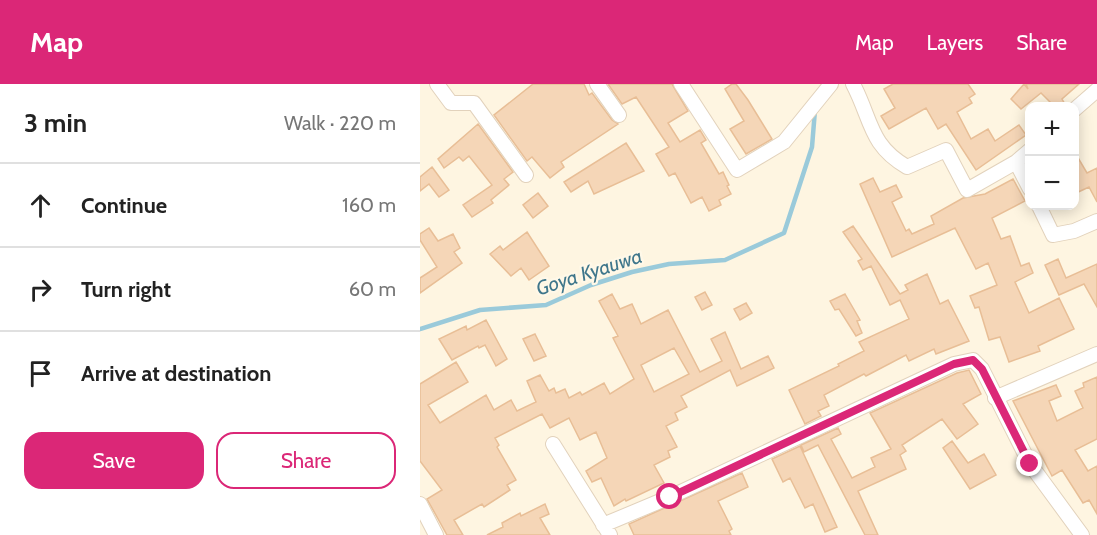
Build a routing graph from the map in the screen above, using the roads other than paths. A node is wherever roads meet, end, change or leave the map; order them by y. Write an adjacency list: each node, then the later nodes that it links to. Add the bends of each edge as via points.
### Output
1 (437, 84): 11 (street, via 451,103 474,103)
2 (597, 84): 8 (street)
3 (681, 84): 4 (street, via 737,170 784,142)
4 (831, 84)
5 (853, 84): 10 (street, via 876,141 889,157 907,167 946,150 967,190)
6 (1097, 90): 7 (street)
7 (1079, 106)
8 (619, 115)
9 (1025, 154): 10 (street)
10 (1016, 162): 12 (street)
11 (526, 175)
12 (1025, 181)
13 (1041, 210): 14 (street, via 1053,235)
14 (1097, 221)
15 (1097, 354): 16 (street)
16 (995, 398): 19 (street, via 982,369 973,360 954,364); 21 (street, via 1030,464)
17 (552, 444): 19 (street)
18 (420, 504): 20 (street)
19 (606, 530)
20 (436, 535)
21 (1082, 535)

